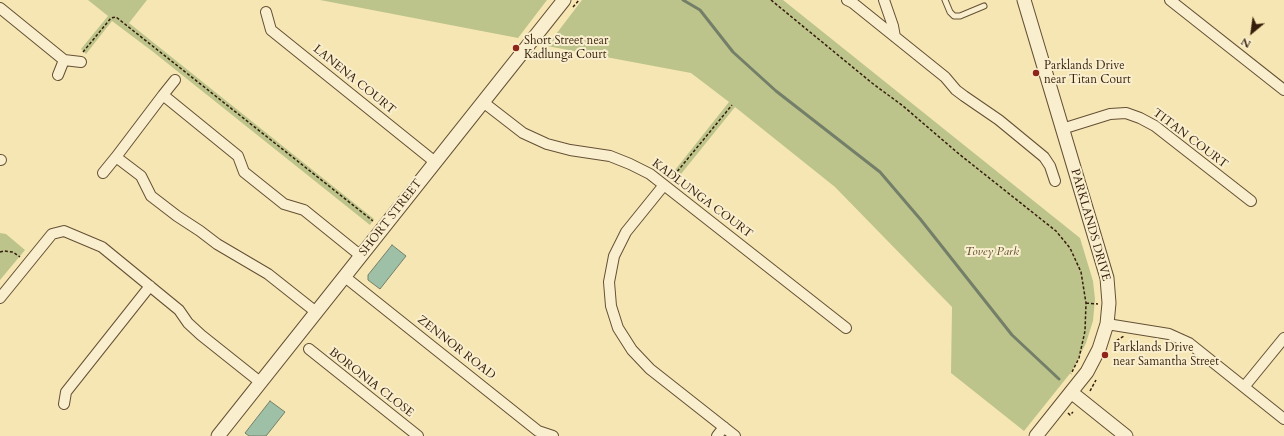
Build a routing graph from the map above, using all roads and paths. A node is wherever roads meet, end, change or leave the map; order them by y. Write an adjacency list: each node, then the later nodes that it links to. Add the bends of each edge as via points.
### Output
1 (564, 0): 18 (street, SHORT STREET)
2 (771, 0): 34 (path, via 1056,231 1070,248 1080,272)
3 (848, 0): 11 (street)
4 (884, 0): 11 (street)
5 (945, 0): 8 (lane, via 954,16)
6 (1024, 0): 20 (street, PARKLANDS DRIVE)
7 (1170, 0): 16 (street)
8 (984, 6)
9 (0, 8): 12 (street)
10 (266, 12): 22 (street, LANENA COURT, via 271,30)
11 (895, 37): 24 (street, via 945,77 956,90 999,120 1044,157)
12 (64, 60): 13 (street); 14 (street)
13 (79, 62): 27 (path, via 110,18 116,17)
14 (58, 76)
15 (175, 80): 17 (street)
16 (1284, 90)
17 (163, 96): 21 (street); 29 (street, via 238,156 244,172 284,204 304,210)
18 (483, 102): 22 (street, SHORT STREET); 25 (street, KADLUNGA COURT, via 523,133 547,144 610,156 650,174)
19 (732, 105): 25 (path)
20 (1062, 129): 26 (street, TITAN COURT, via 1110,114 1126,113 1140,118 1155,126); 37 (street, PARKLANDS DRIVE, via 1107,278)
21 (116, 157): 23 (street); 36 (street, via 141,176 151,196 218,244 268,274)
22 (435, 162): 27 (street, SHORT STREET)
23 (103, 173)
24 (1055, 181)
25 (664, 185): 38 (street, KADLUNGA COURT); 49 (street, via 626,232 614,256 609,282 611,306 618,328 632,350 650,369)
26 (1251, 201)
27 (383, 229): 29 (street, SHORT STREET)
28 (0, 252): 30 (path, via 13,252)
29 (361, 256): 31 (street, SHORT STREET)
30 (28, 264): 32 (street, via 52,234 64,231 102,248); 33 (street)
31 (345, 277): 36 (street, SHORT STREET); 52 (street, ZENNOR ROAD, via 538,430)
32 (150, 286): 42 (street, via 179,310 201,335); 45 (street, via 66,392)
33 (0, 298)
34 (1086, 303): 35 (path); 41 (path, via 1085,331 1079,358)
35 (1100, 304)
36 (316, 312): 42 (street, SHORT STREET)
37 (1107, 324): 43 (street, via 1169,334 1188,343); 44 (street, PARKLANDS DRIVE, via 1099,349 1087,372)
38 (846, 328)
39 (1284, 338): 43 (street)
40 (309, 349): 51 (street, BORONIA CLOSE)
41 (1069, 377)
42 (260, 382): 50 (street, SHORT STREET)
43 (1244, 388): 48 (street)
44 (1071, 392): 46 (street, PARKLANDS DRIVE); 56 (street)
45 (64, 404)
46 (1060, 406): 47 (path, via 1070,415); 55 (street, PARKLANDS DRIVE)
47 (1073, 412)
48 (1284, 419)
49 (724, 427): 53 (street); 54 (street)
50 (219, 436)
51 (418, 436)
52 (552, 436)
53 (717, 436)
54 (735, 436)
55 (1036, 436)
56 (1126, 436)

